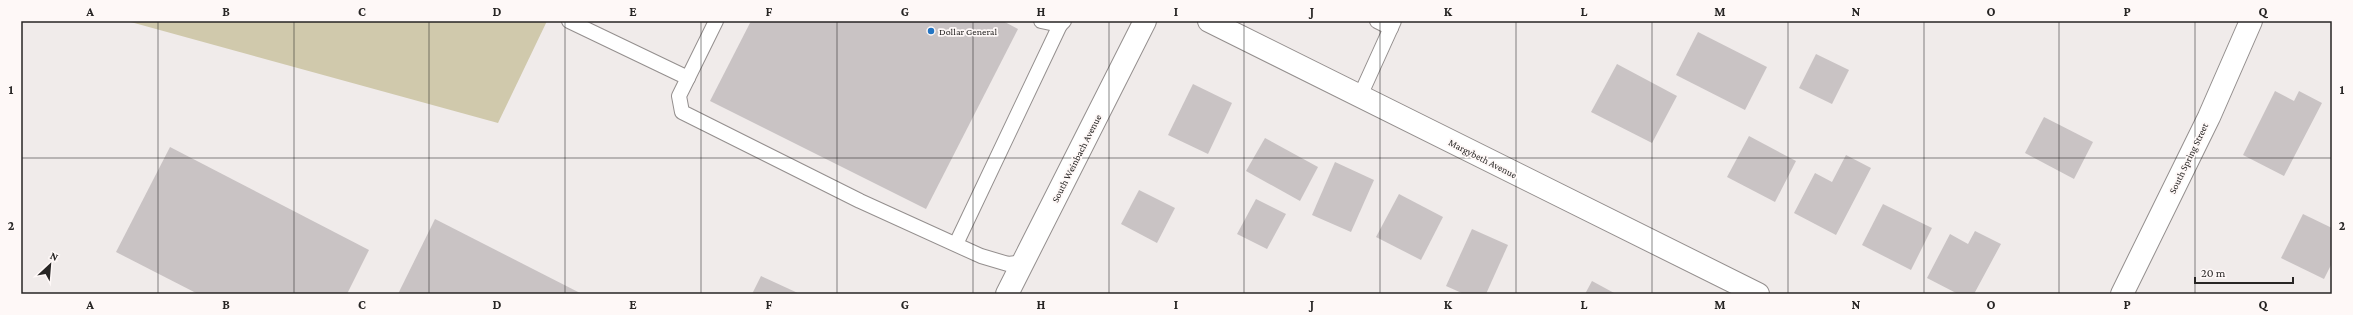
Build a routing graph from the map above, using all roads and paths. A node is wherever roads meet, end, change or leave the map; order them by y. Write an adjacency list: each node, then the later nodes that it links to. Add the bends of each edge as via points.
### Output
1 (569, 21): 10 (lane)
2 (716, 21): 10 (lane)
3 (1041, 21): 8 (lane)
4 (1145, 21): 13 (street, South Weinbach Avenue)
5 (1209, 21): 11 (street, Margybeth Avenue)
6 (1377, 21): 9 (lane)
7 (2251, 21): 16 (street, South Spring Street, via 2209,117)
8 (1062, 23): 12 (lane)
9 (1392, 25): 11 (lane)
10 (688, 78): 12 (lane, via 679,96 682,112 860,202)
11 (1360, 96): 15 (street, Margybeth Avenue)
12 (956, 244): 13 (lane, via 995,261 1008,264)
13 (1024, 262): 14 (street, South Weinbach Avenue)
14 (1007, 294)
15 (1758, 294)
16 (2122, 294)

